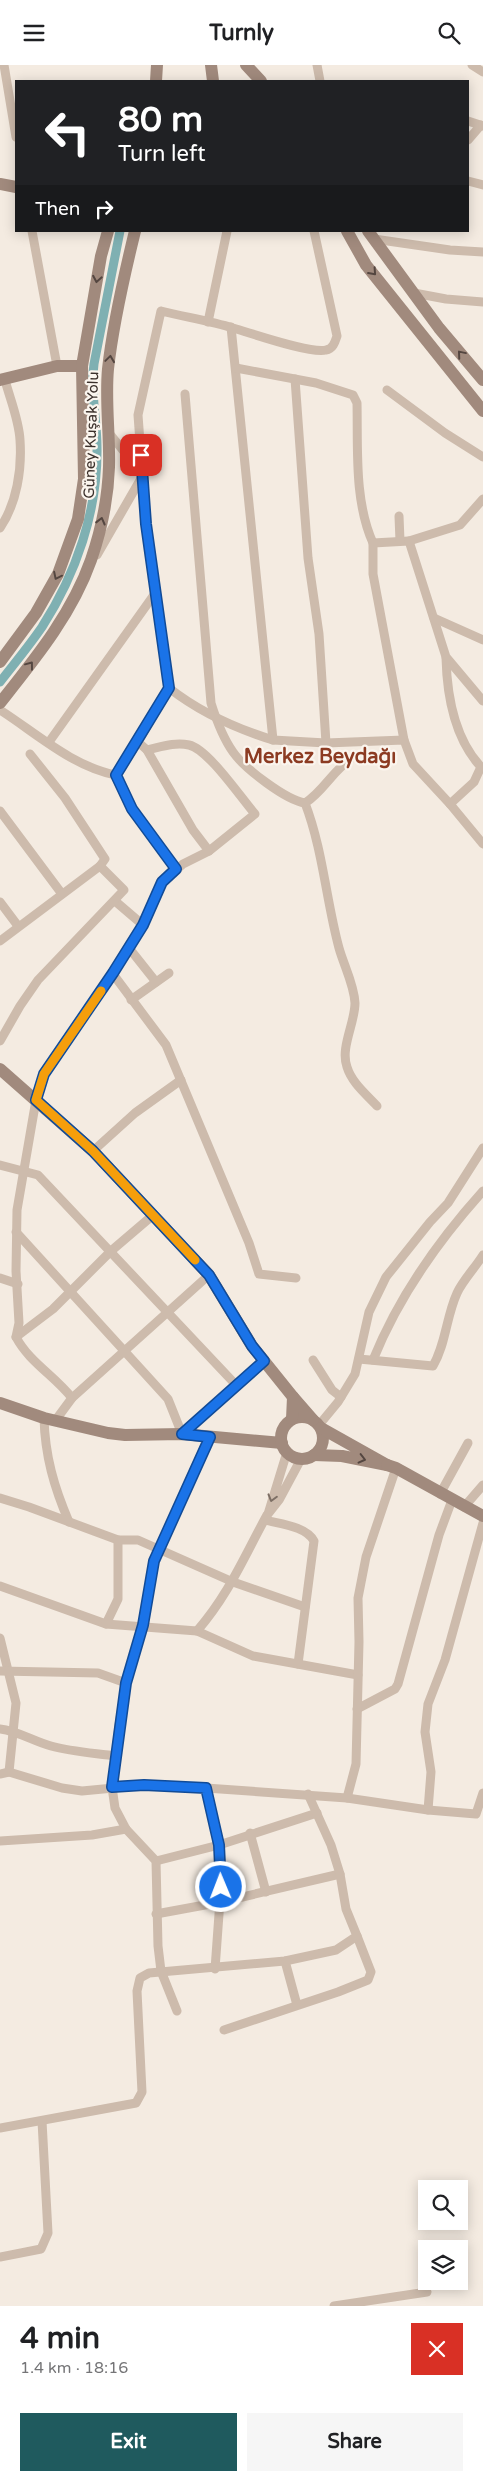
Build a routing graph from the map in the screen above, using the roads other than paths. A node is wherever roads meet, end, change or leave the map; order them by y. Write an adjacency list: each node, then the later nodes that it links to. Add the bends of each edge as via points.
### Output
1 (4, 65): 14 (street)
2 (157, 65): 8 (main road)
3 (210, 65): 9 (main road)
4 (246, 65): 10 (main road)
5 (317, 65): 11 (street)
6 (472, 65): 7 (street)
7 (483, 72)
8 (156, 80)
9 (213, 80)
10 (260, 80)
11 (320, 80)
12 (469, 121): 13 (street)
13 (482, 125): 15 (street)
14 (15, 131)
15 (469, 139)
16 (469, 181): 18 (street)
17 (0, 183): 19 (main road)
18 (483, 185)
19 (15, 187)
20 (32, 232): 32 (street)
21 (108, 232): 33 (main road, Güney Kuşak Yolu, one-way to 33)
22 (135, 232): 41 (main road, Güney Kuşak Yolu, one-way to 22, via 108,371)
23 (227, 232): 30 (street)
24 (314, 232): 31 (street, via 337,336 332,348 318,350)
25 (348, 232): 40 (main road, one-way to 40, via 366,265)
26 (371, 235): 27 (street, via 434,249); 28 (main road)
27 (483, 252)
28 (414, 293): 29 (street); 37 (main road, one-way to 28)
29 (483, 301)
30 (208, 322): 31 (street); 43 (street, via 161,311 138,415)
31 (231, 327): 34 (street)
32 (57, 365): 33 (main road); 36 (main road)
33 (82, 366): 54 (main road, Güney Kuşak Yolu, one-way to 54, via 84,479 78,519 58,574 36,613)
34 (236, 368): 35 (street); 60 (street)
35 (295, 379): 48 (street, via 354,395 357,403 360,494 366,528); 64 (street)
36 (2, 380): 46 (street, via 20,439 19,481)
37 (483, 380)
38 (387, 390): 42 (street)
39 (185, 394): 59 (street, via 211,703)
40 (483, 411)
41 (109, 433): 43 (street); 49 (main road, Güney Kuşak Yolu, one-way to 41, via 106,500)
42 (483, 457)
43 (142, 475): 49 (street); 50 (street)
44 (483, 499): 47 (street, via 460,525)
45 (399, 516): 47 (street)
46 (0, 528)
47 (405, 541): 48 (street); 51 (street)
48 (373, 543): 61 (street, via 373,574)
49 (85, 575): 57 (main road, Güney Kuşak Yolu, one-way to 49, via 58,627)
50 (156, 591): 55 (street); 62 (street)
51 (434, 618): 52 (street); 53 (street)
52 (483, 640)
53 (446, 657): 56 (street); 70 (street, via 447,695 472,758 481,767 474,782)
54 (0, 662)
55 (169, 688): 59 (street); 63 (street)
56 (483, 701)
57 (0, 703)
58 (0, 710): 62 (street)
59 (217, 720): 60 (street); 69 (street, via 233,753 294,802)
60 (273, 740): 64 (street)
61 (404, 740): 64 (street); 70 (street, via 413,764)
62 (49, 742): 68 (street, via 84,764)
63 (138, 742): 65 (street); 68 (street)
64 (326, 743)
65 (147, 750): 74 (street, via 193,830); 74 (street, via 169,744 190,745 204,755 255,814)
66 (30, 754): 75 (street, via 65,797 105,859)
67 (352, 758): 69 (street, via 316,797)
68 (116, 775): 76 (street, via 132,809)
69 (305, 803): 92 (street, via 316,832 337,941 355,1002 346,1065 352,1079)
70 (450, 803): 72 (street)
71 (0, 811): 77 (street)
72 (479, 833): 73 (street)
73 (483, 844)
74 (209, 851): 76 (street)
75 (100, 866): 77 (street); 78 (street, via 124,890)
76 (176, 869): 80 (street, via 162,882)
77 (62, 894): 81 (street)
78 (115, 901): 80 (street); 88 (street, via 38,979)
79 (0, 903): 81 (street)
80 (143, 925): 83 (street)
81 (18, 926): 82 (street)
82 (0, 941)
83 (128, 948): 84 (street); 86 (street)
84 (113, 973): 87 (street); 91 (street, via 44,1074)
85 (169, 973): 86 (street)
86 (156, 982): 87 (street)
87 (131, 1000): 90 (street, via 166,1045)
88 (0, 1041)
89 (0, 1069): 91 (main road)
90 (181, 1080): 94 (street, via 135,1113); 104 (street, via 259,1274)
91 (36, 1100): 94 (main road); 96 (street)
92 (377, 1106)
93 (483, 1148): 110 (street, via 448,1203 386,1277 369,1312)
94 (93, 1151): 98 (main road)
95 (0, 1165): 96 (street)
96 (23, 1170): 99 (street); 100 (street, via 38,1175)
97 (483, 1191): 112 (street, via 429,1257 384,1333)
98 (152, 1216): 100 (street); 102 (main road)
99 (16, 1232): 105 (street); 106 (street)
100 (110, 1251): 106 (street); 107 (street)
101 (483, 1255): 112 (street, via 457,1291 439,1356 433,1366)
102 (209, 1275): 107 (street); 113 (main road)
103 (0, 1278): 105 (street)
104 (296, 1278)
105 (18, 1285): 108 (street)
106 (71, 1290): 108 (street, via 53,1309); 109 (street)
107 (167, 1313): 109 (street); 114 (street)
108 (16, 1337): 117 (street, via 28,1356 50,1373)
109 (126, 1353): 117 (street); 122 (street, via 168,1399)
110 (359, 1359): 112 (street); 116 (street)
111 (313, 1360): 116 (street, via 332,1390)
112 (372, 1360)
113 (264, 1361): 114 (street); 115 (main road)
114 (237, 1386): 122 (street)
115 (293, 1397): 119 (main road); 121 (main road)
116 (341, 1397): 121 (street)
117 (72, 1398): 120 (street)
118 (0, 1403): 120 (main road)
119 (292, 1419): 121 (main road, via 300,1417); 125 (main road, via 283,1429)
120 (49, 1420): 122 (main road, via 125,1435); 136 (street, via 45,1446 49,1469)
121 (318, 1424): 126 (main road, via 324,1438); 128 (main road)
122 (182, 1434): 123 (main road)
123 (210, 1437): 125 (main road); 139 (street)
124 (468, 1443): 130 (street)
125 (285, 1447): 127 (main road); 135 (street, one-way to 135)
126 (314, 1455): 127 (main road); 128 (main road, one-way to 128, via 342,1456)
127 (301, 1459): 135 (street)
128 (391, 1466): 130 (main road); 149 (street, via 358,1598)
129 (483, 1485): 133 (street)
130 (440, 1493): 132 (main road)
131 (0, 1499): 136 (street)
132 (452, 1500): 133 (main road); 151 (street, via 439,1535 398,1684)
133 (464, 1507): 134 (main road)
134 (483, 1516)
135 (266, 1517): 140 (street); 142 (street, via 311,1535 314,1541)
136 (69, 1522): 138 (street)
137 (483, 1523): 161 (street, via 445,1660 428,1704 425,1732 430,1772)
138 (118, 1541): 139 (street, via 138,1540); 143 (street, via 118,1599)
139 (158, 1549): 140 (street); 144 (street)
140 (233, 1581): 142 (street); 145 (street, via 214,1613)
141 (0, 1586): 143 (street)
142 (305, 1607): 147 (street)
143 (106, 1624): 144 (street)
144 (143, 1625): 145 (street); 150 (street)
145 (197, 1631): 147 (street, via 253,1656)
146 (0, 1638): 148 (street)
147 (298, 1664): 149 (street)
148 (4, 1672): 150 (street, via 98,1673); 153 (street, via 16,1703)
149 (358, 1675): 151 (street)
150 (126, 1683): 154 (street)
151 (357, 1709): 160 (street, via 356,1764)
152 (0, 1729): 153 (street)
153 (14, 1731): 154 (street, via 29,1740 53,1747); 155 (street)
154 (116, 1756): 156 (street)
155 (5, 1773): 156 (street, via 82,1791)
156 (112, 1787): 157 (street); 164 (street, via 115,1808)
157 (206, 1788): 159 (street); 167 (street)
158 (483, 1793): 163 (street)
159 (308, 1794): 160 (street); 162 (street)
160 (347, 1798): 161 (street)
161 (428, 1810): 163 (street)
162 (317, 1813): 165 (street); 169 (street)
163 (480, 1813)
164 (126, 1829): 166 (street, via 92,1835); 168 (street)
165 (250, 1833): 167 (street); 170 (street)
166 (0, 1841)
167 (219, 1845): 168 (street); 171 (street)
168 (156, 1861): 172 (street)
169 (340, 1873): 170 (street); 173 (street, via 346,1909)
170 (266, 1892): 171 (street)
171 (221, 1902): 172 (street); 175 (street)
172 (156, 1914): 176 (street)
173 (357, 1936): 174 (street, via 336,1950); 177 (street, via 371,1971 370,1978)
174 (285, 1961): 175 (street); 177 (street)
175 (215, 1969): 176 (street)
176 (161, 1971): 178 (street); 180 (street, via 140,1978 137,1991 142,2092 136,2103)
177 (298, 2005): 179 (street)
178 (177, 2011)
179 (224, 2030)
180 (42, 2121): 181 (street); 182 (street, via 46,2242 41,2249)
181 (0, 2128)
182 (0, 2257)
183 (427, 2292): 184 (street)
184 (334, 2306)

